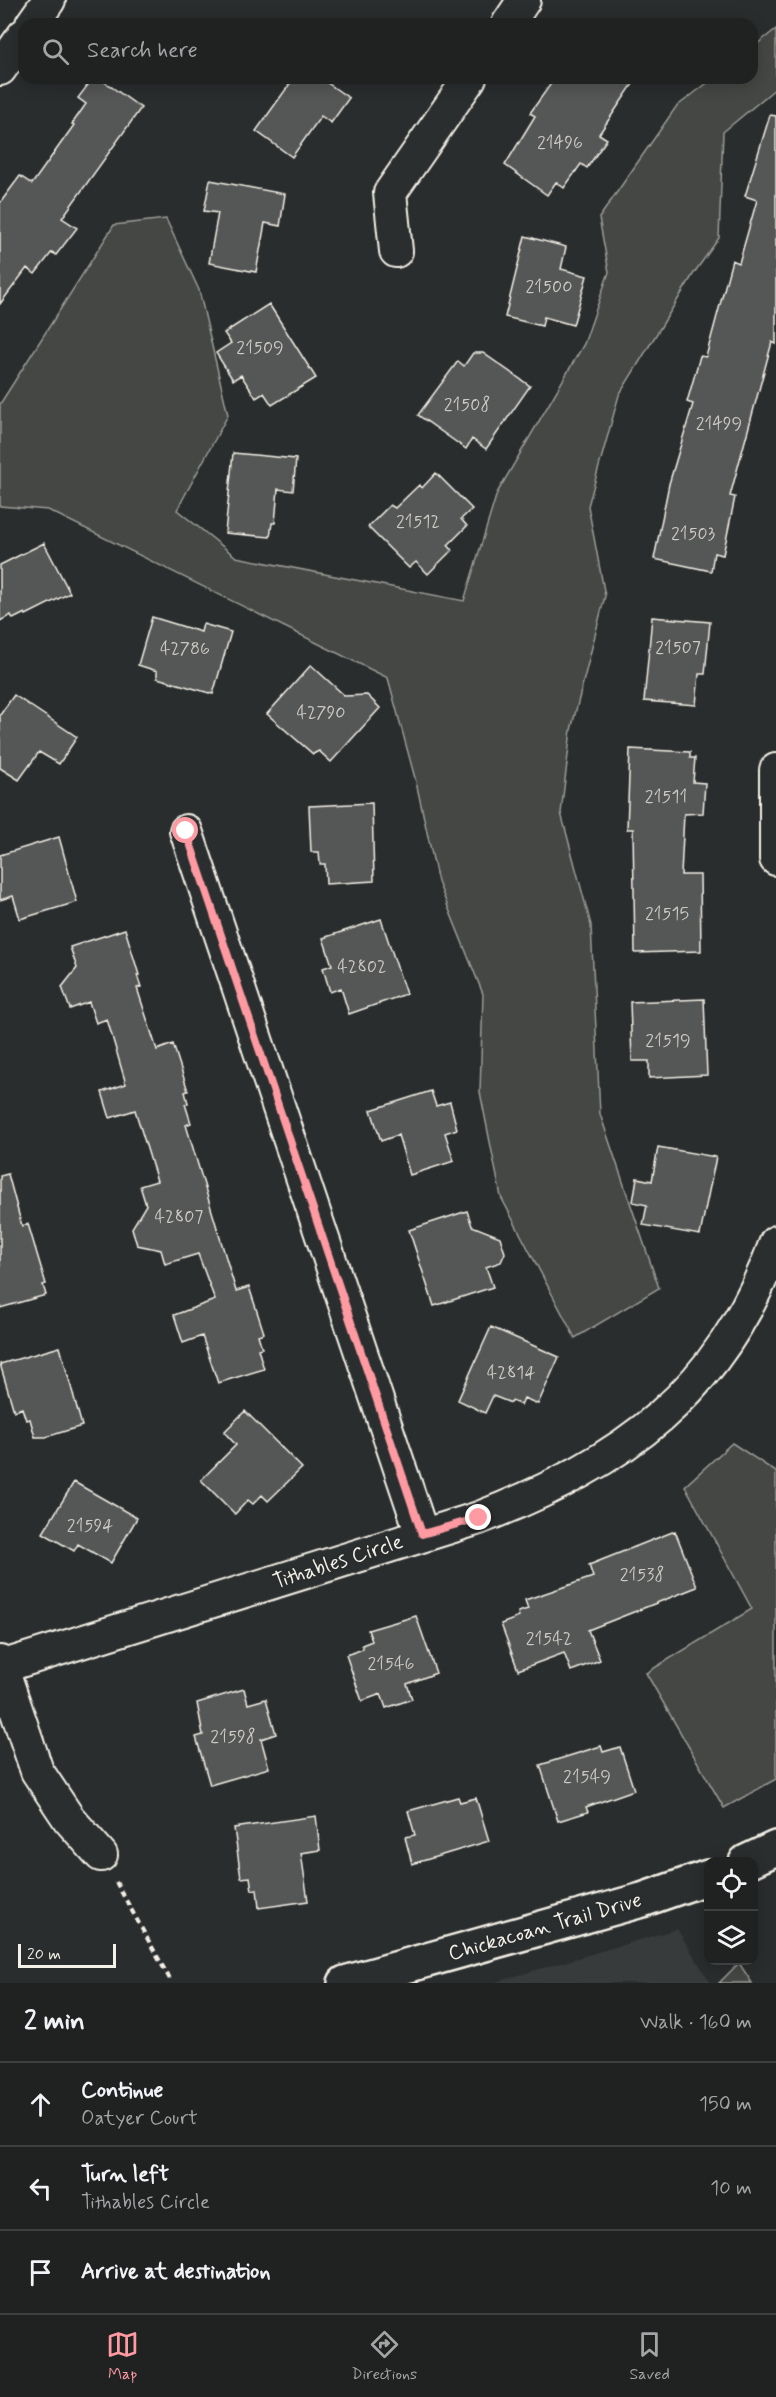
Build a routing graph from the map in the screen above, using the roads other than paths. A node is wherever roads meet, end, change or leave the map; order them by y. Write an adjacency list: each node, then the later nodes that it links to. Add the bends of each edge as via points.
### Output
1 (49, 0): 3 (street)
2 (524, 0): 4 (street)
3 (36, 18)
4 (512, 18)
5 (18, 44): 6 (street)
6 (0, 69)
7 (466, 84): 8 (street, via 390,193)
8 (396, 250)
9 (776, 770): 11 (street)
10 (186, 831): 13 (street)
11 (776, 860)
12 (776, 1242): 13 (street, Tithables Circle, via 753,1297 721,1351 683,1396 639,1437 534,1497)
13 (422, 1534): 14 (street, Tithables Circle)
14 (1, 1665): 16 (street, via 37,1771 69,1820)
15 (776, 1848): 17 (street)
16 (101, 1855)
17 (757, 1857)
18 (704, 1879): 19 (street, Chickacoan Trail Drive)
19 (345, 1983)

